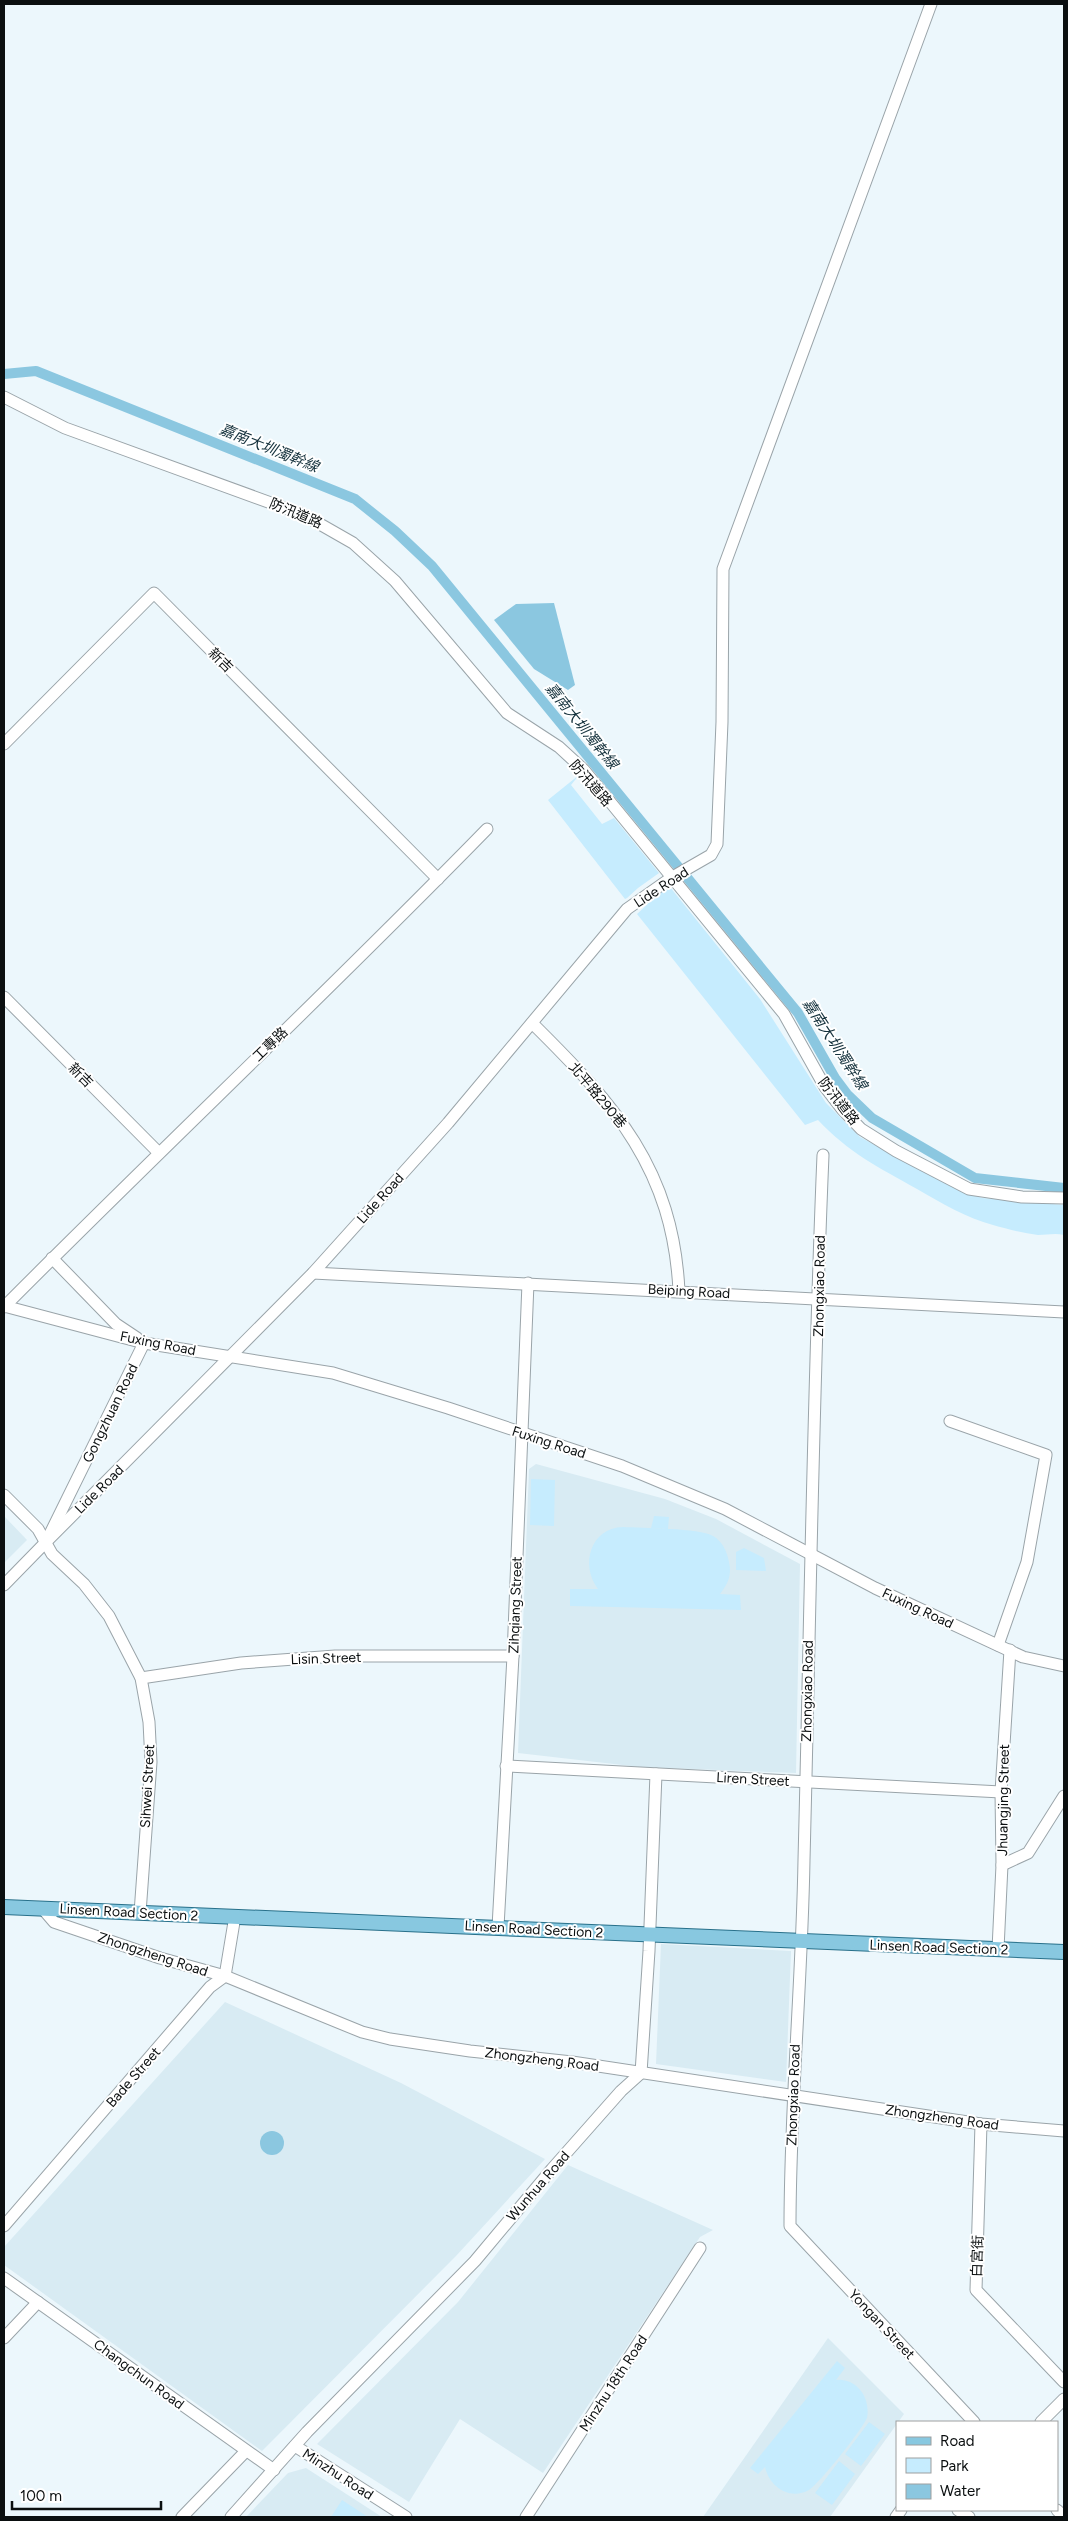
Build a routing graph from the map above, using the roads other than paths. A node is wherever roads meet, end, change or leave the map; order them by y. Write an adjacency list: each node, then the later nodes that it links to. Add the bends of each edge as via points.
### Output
1 (931, 4): 5 (street, Lide Road, via 722,569 723,684 717,844 711,855)
2 (4, 397): 5 (street, 防汛道路, via 65,428 304,514 353,542 395,581 507,713 559,748 584,770)
3 (4, 744): 6 (street, 新吉, via 154,593)
4 (487, 829): 6 (street, 工專路)
5 (673, 877): 8 (street, Lide Road, via 627,910); 11 (street, 防汛道路, via 784,1014 825,1087 861,1128 896,1151 969,1189)
6 (438, 880): 9 (street, 工專路)
7 (4, 997): 9 (street, 新吉)
8 (532, 1023): 13 (street, Lide Road, via 448,1123); 15 (street, 北平路290巷, via 616,1112 645,1158 665,1204 677,1257)
9 (159, 1153): 12 (street, 工專路)
10 (823, 1155): 16 (street, Zhongxiao Road)
11 (1064, 1198)
12 (52, 1258): 17 (street, 工專路); 19 (street, via 116,1324)
13 (313, 1273): 14 (street, Beiping Road); 20 (street, Lide Road)
14 (528, 1283): 15 (street, Beiping Road); 22 (street, Zihqiang Street)
15 (679, 1290): 16 (street, Beiping Road)
16 (819, 1298): 18 (street, Beiping Road); 25 (street, Zhongxiao Road)
17 (4, 1306): 19 (street, Fuxing Road)
18 (1064, 1312)
19 (144, 1343): 20 (street, Fuxing Road); 24 (street, Gongzhuan Road)
20 (232, 1356): 22 (street, Fuxing Road, via 333,1373); 24 (street, Lide Road)
21 (950, 1422): 27 (street, via 1046,1455 1027,1562)
22 (522, 1433): 25 (street, Fuxing Road, via 622,1466 726,1509); 29 (street, Zihqiang Street)
23 (4, 1495): 24 (street, Sihwei Street, via 38,1529)
24 (46, 1542): 26 (street, Gongzhuan Road); 31 (street, Sihwei Street, via 52,1554 84,1584 109,1616)
25 (810, 1554): 27 (street, Fuxing Road); 34 (street, Zhongxiao Road)
26 (4, 1585)
27 (998, 1645): 28 (street, Fuxing Road)
28 (1010, 1650): 30 (street, Fuxing Road, via 1023,1657); 35 (street, Jhuangjing Street)
29 (512, 1656): 31 (street, Lisin Street, via 335,1656 241,1663); 32 (street, Zihqiang Street)
30 (1064, 1666)
31 (141, 1678): 40 (street, Sihwei Street, via 149,1722 151,1762)
32 (506, 1766): 33 (street, Liren Street); 42 (street, Zihqiang Street)
33 (656, 1774): 34 (street, Liren Street); 43 (street)
34 (805, 1782): 35 (street, Liren Street); 44 (street, Zhongxiao Road)
35 (1001, 1792): 37 (street, Jhuangjing Street)
36 (1064, 1796): 37 (street, via 1028,1853)
37 (1002, 1865): 45 (street, Jhuangjing Street)
38 (4, 1907): 39 (main road, Linsen Road Section 2)
39 (42, 1908): 40 (main road, Linsen Road Section 2); 47 (street, Zhongzheng Road, via 54,1922)
40 (140, 1912): 41 (main road, Linsen Road Section 2)
41 (235, 1916): 42 (main road, Linsen Road Section 2); 47 (street)
42 (498, 1927): 43 (main road, Linsen Road Section 2)
43 (650, 1934): 44 (main road, Linsen Road Section 2); 48 (street)
44 (801, 1941): 45 (main road, Linsen Road Section 2); 49 (street, Zhongxiao Road)
45 (998, 1949): 46 (main road, Linsen Road Section 2)
46 (1064, 1952)
47 (225, 1976): 48 (street, Zhongzheng Road, via 362,2032 390,2039); 52 (street, Bade Street, via 210,1987)
48 (641, 2073): 49 (street, Zhongzheng Road); 62 (street, Wunhua Road, via 552,2168 475,2261)
49 (792, 2094): 50 (street, Zhongzheng Road); 53 (street, Zhongxiao Road)
50 (981, 2124): 51 (street, Zhongzheng Road); 58 (street, 白宮街, via 976,2290)
51 (1064, 2131)
52 (4, 2226)
53 (790, 2226): 60 (street, Yongan Street)
54 (700, 2248): 68 (street, Minzhu 18th Road)
55 (4, 2278): 56 (street, Changchun Road)
56 (38, 2302): 57 (street); 63 (street, Changchun Road)
57 (4, 2338)
58 (1064, 2382)
59 (1064, 2399): 61 (street)
60 (973, 2421)
61 (1042, 2421)
62 (296, 2446): 64 (street, Wunhua Road); 67 (street, Minzhu Road)
63 (246, 2451): 64 (street, Changchun Road); 65 (street)
64 (274, 2470): 66 (street, Wunhua Road)
65 (182, 2517)
66 (231, 2517)
67 (406, 2517)
68 (526, 2517)

